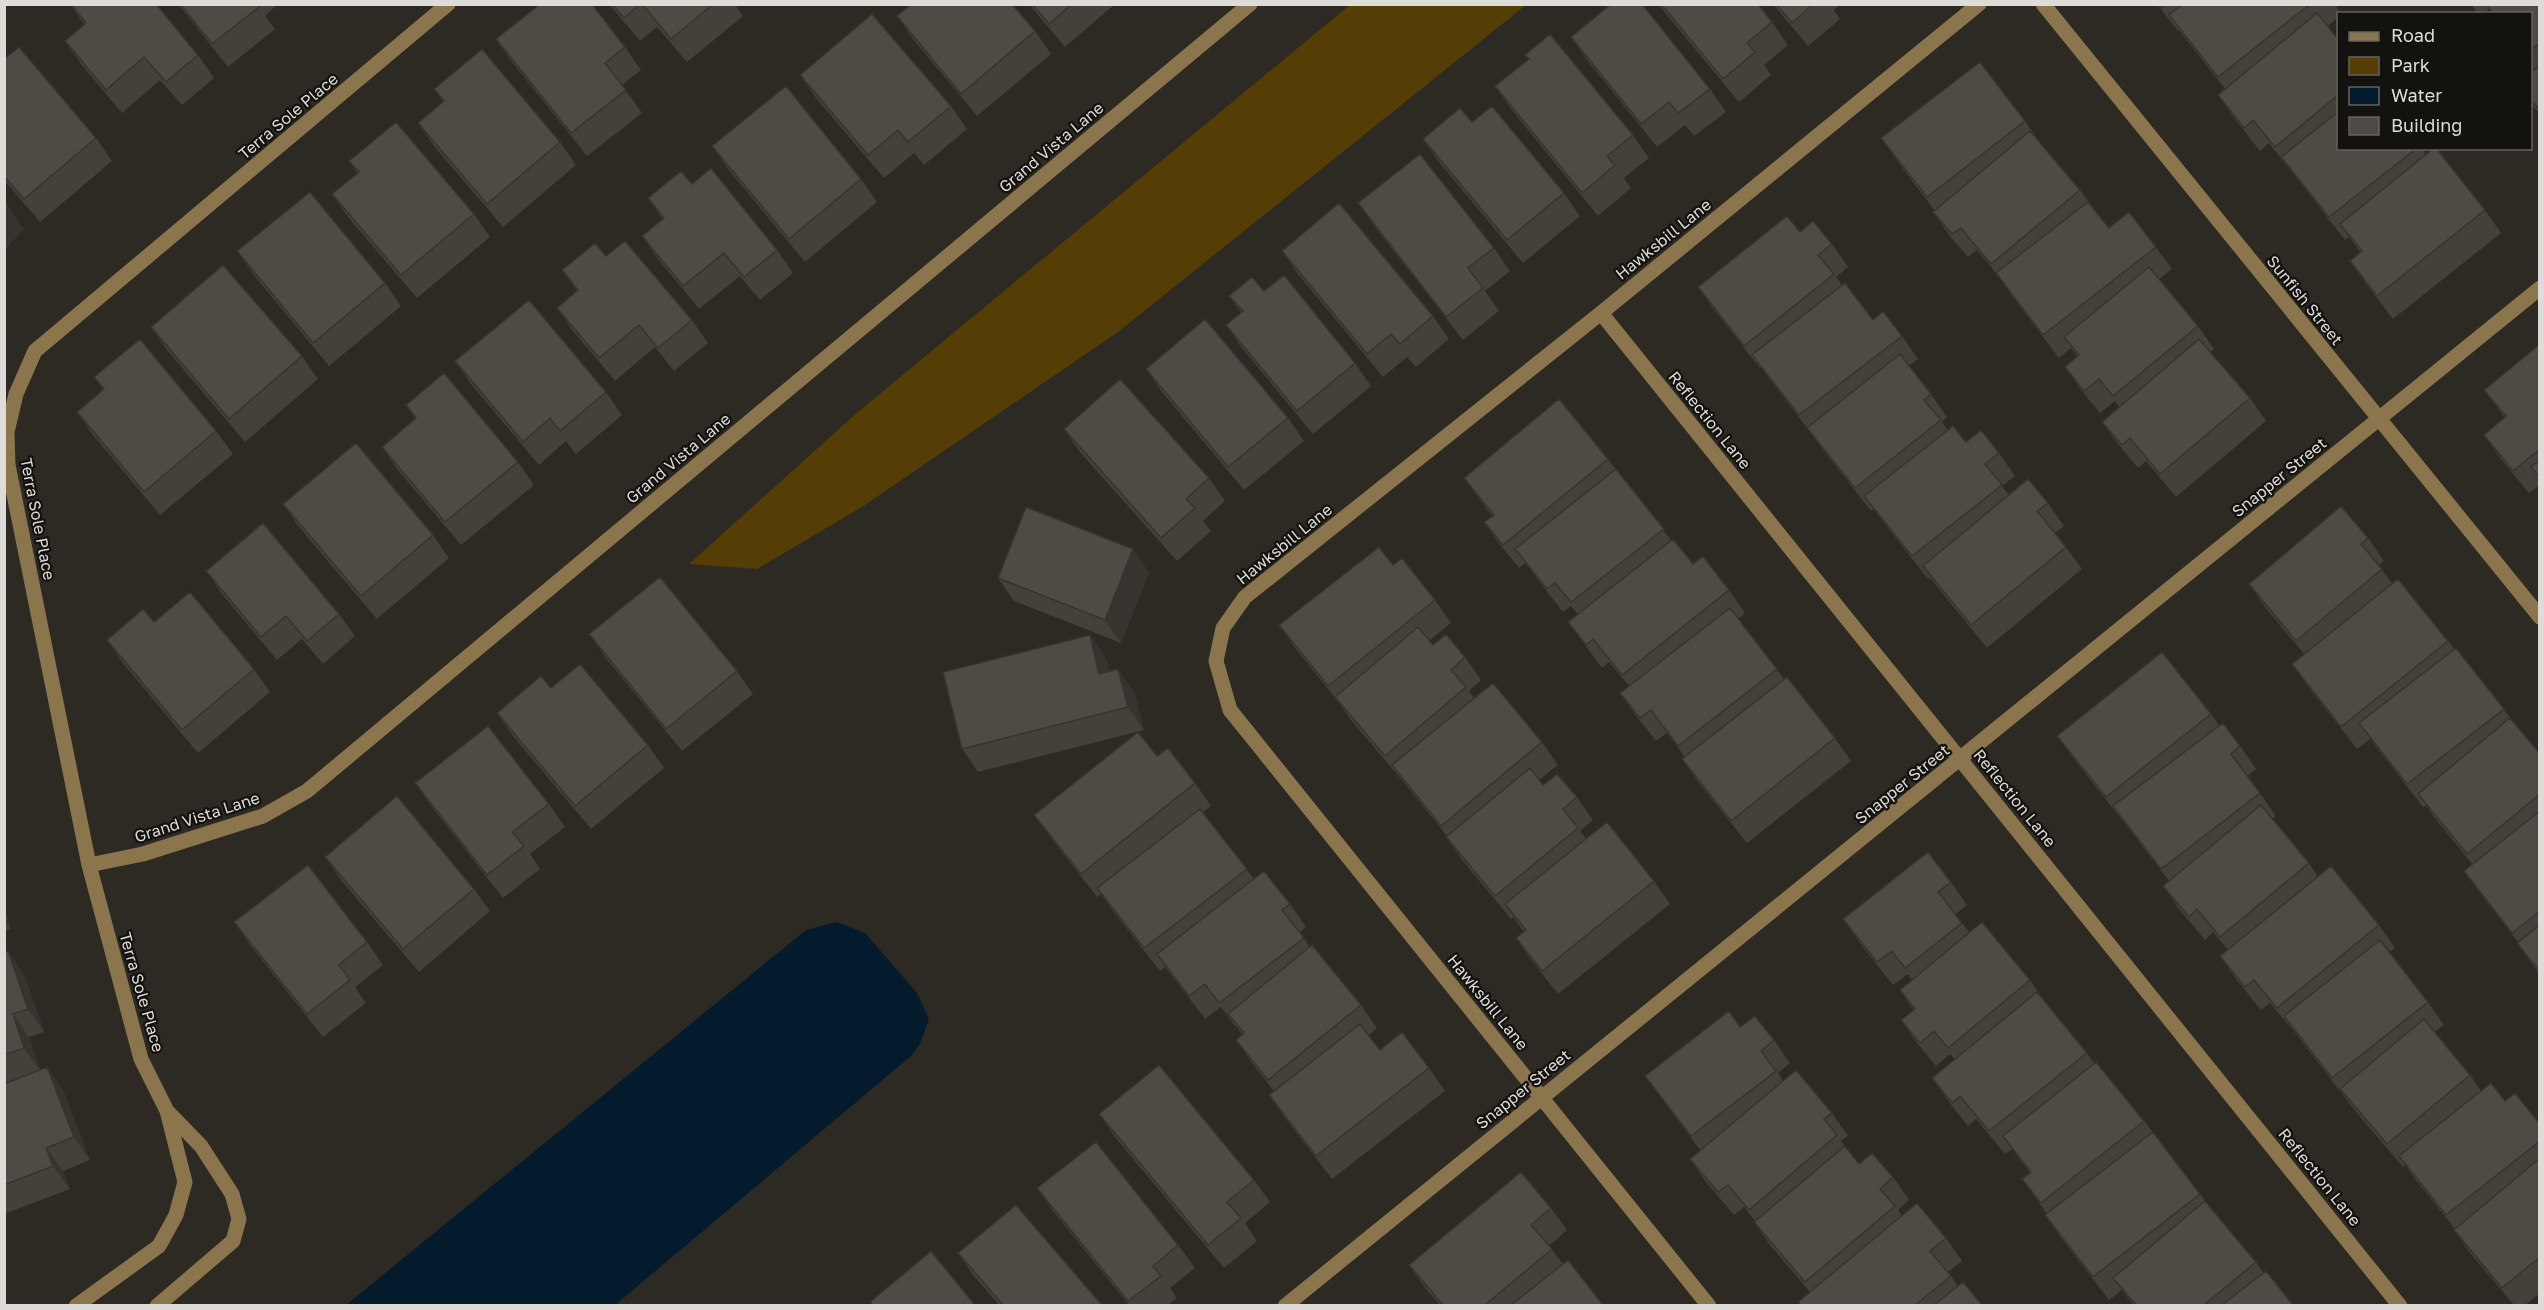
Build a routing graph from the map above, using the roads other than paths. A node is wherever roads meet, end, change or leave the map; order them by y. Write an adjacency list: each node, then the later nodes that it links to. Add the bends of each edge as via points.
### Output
1 (448, 4): 10 (street, Terra Sole Place, via 36,351 16,394 7,432 8,465)
2 (1250, 4): 10 (street, Grand Vista Lane, via 307,791 263,816 143,854)
3 (1978, 4): 6 (street, Hawksbill Lane)
4 (2043, 4): 7 (street, Sunfish Street)
5 (2540, 288): 7 (street, Snapper Street)
6 (1601, 314): 9 (street, Reflection Lane); 11 (street, Hawksbill Lane, via 1245,597 1223,628 1216,661 1230,710)
7 (2379, 419): 8 (street, Sunfish Street); 9 (street, Snapper Street)
8 (2540, 617)
9 (1960, 759): 11 (street, Snapper Street); 18 (street, Reflection Lane)
10 (88, 864): 12 (street, Terra Sole Place, via 141,1059)
11 (1542, 1097): 16 (street, Snapper Street); 17 (street, Hawksbill Lane)
12 (167, 1111): 13 (street, Terra Sole Place, via 185,1182 176,1215 159,1246); 15 (street, Terra Sole Place, via 201,1146 232,1194 240,1219 233,1241)
13 (79, 1302): 14 (street, Terra Sole Place)
14 (65, 1305)
15 (157, 1305)
16 (1285, 1305)
17 (1709, 1305)
18 (2400, 1305)

